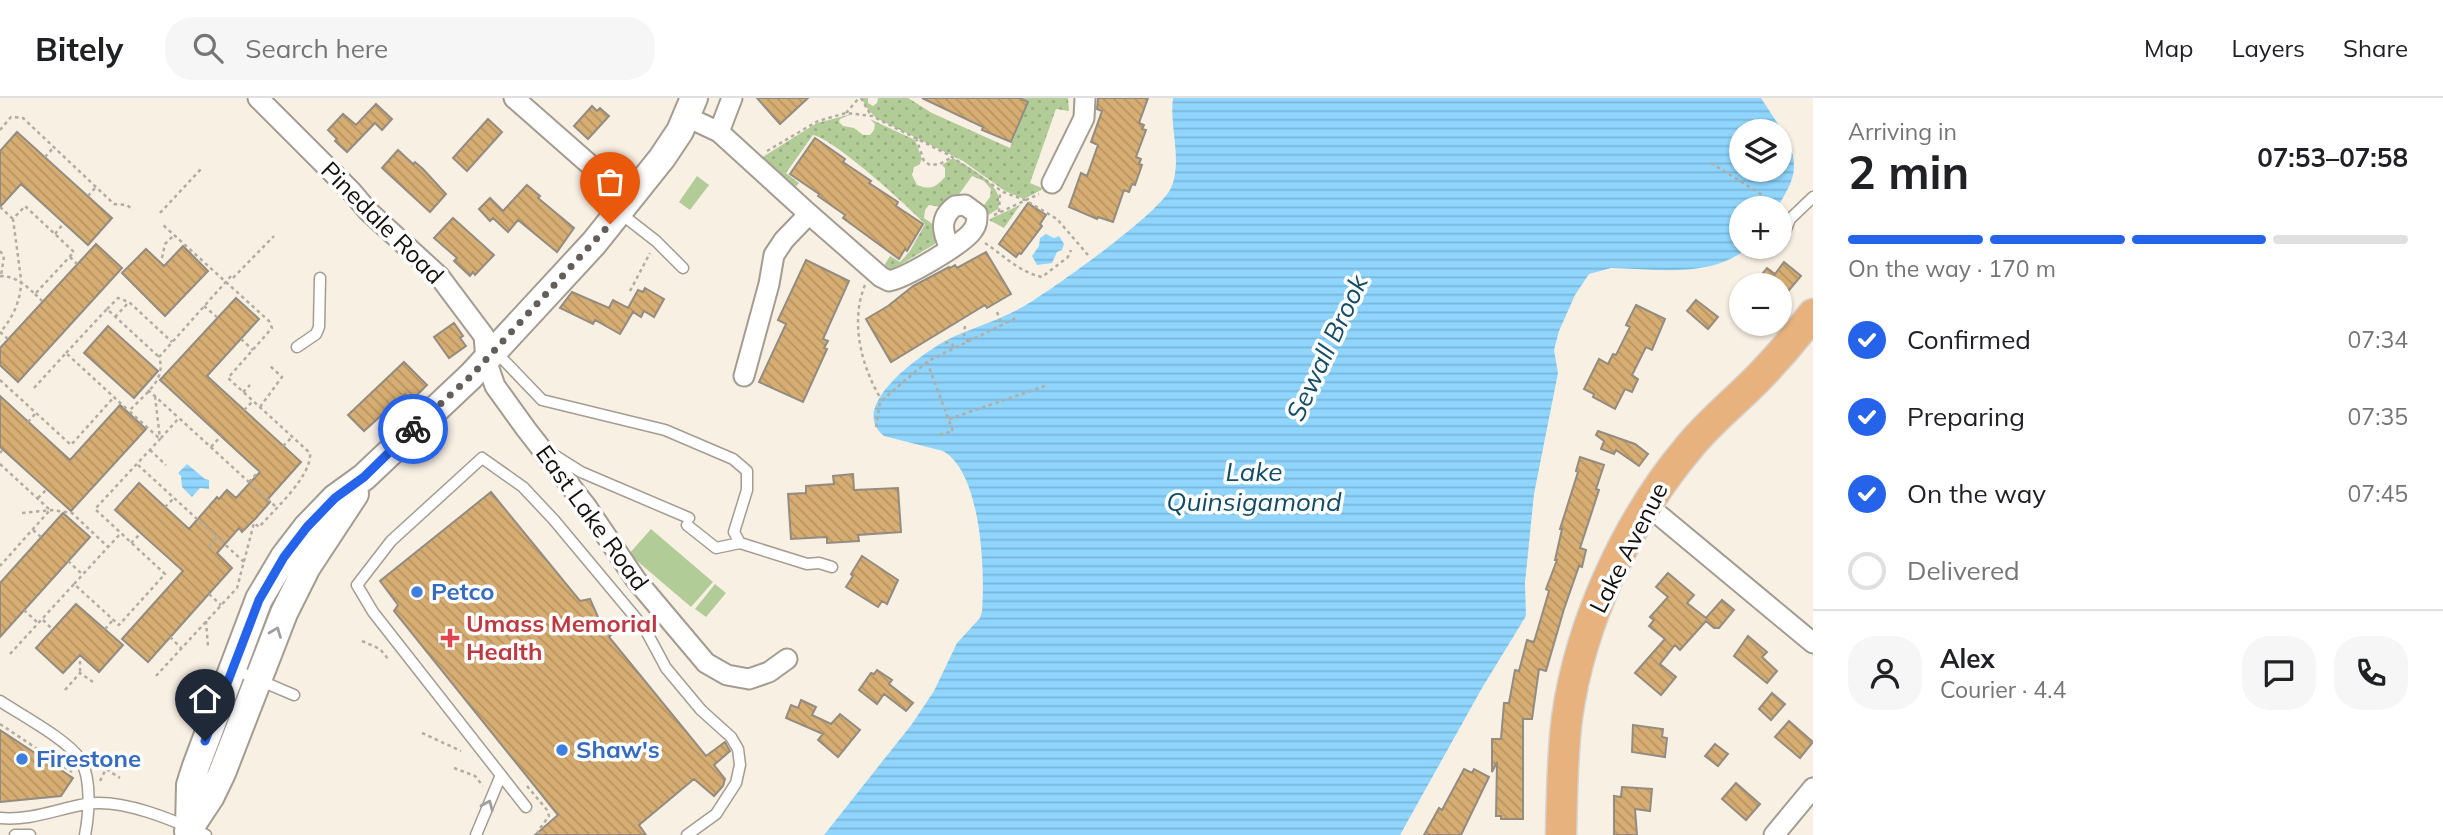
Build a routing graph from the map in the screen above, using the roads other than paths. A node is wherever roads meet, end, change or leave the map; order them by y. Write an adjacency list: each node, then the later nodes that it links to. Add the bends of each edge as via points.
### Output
1 (258, 98): 17 (street, Pinedale Road, via 439,276 484,336)
2 (514, 98): 9 (street)
3 (732, 98): 6 (street)
4 (1085, 98): 7 (street, via 1084,118)
5 (691, 107): 6 (street); 9 (main road, via 667,152)
6 (719, 132): 10 (street)
7 (1052, 183)
8 (1813, 197): 11 (lane)
9 (625, 206): 13 (lane); 17 (main road)
10 (809, 214): 12 (street, via 889,281); 18 (street, via 774,255)
11 (1792, 217)
12 (950, 248): 12 (street, via 944,218 955,206 965,205 975,211 974,226)
13 (682, 268)
14 (320, 278): 16 (lane, via 319,327)
15 (1813, 314): 21 (main road, Lake Avenue, via 1764,372 1695,440)
16 (297, 347)
17 (490, 355): 19 (street, East Lake Road, via 495,386); 20 (main road); 22 (lane, via 542,400 665,430 733,459 747,471 747,490 734,532)
18 (744, 376)
19 (538, 445): 22 (lane, via 581,472 688,521 716,548); 25 (street, East Lake Road, via 636,580 706,663 727,675 749,679)
20 (364, 477): 26 (main road, via 335,498 284,557 259,600); 27 (main road, one-way to 20, via 291,597)
21 (1647, 505): 24 (street); 41 (main road, Lake Avenue, via 1602,594 1578,663 1565,744)
22 (740, 543): 23 (lane)
23 (832, 567)
24 (1813, 643)
25 (787, 659)
26 (232, 668): 27 (lane); 35 (main road, via 190,785)
27 (258, 681): 28 (lane); 35 (main road)
28 (294, 695)
29 (0, 701): 32 (lane, via 75,753 86,771)
30 (501, 775): 33 (lane); 39 (lane, one-way to 30); 40 (lane, via 373,612 357,585 391,541 482,458 523,487 554,520 645,629 666,668 738,748 736,783 716,814)
31 (1813, 788): 42 (street)
32 (87, 804): 34 (lane, via 25,818); 35 (lane, via 135,809); 38 (lane)
33 (526, 807)
34 (0, 818)
35 (194, 832)
36 (15, 835): 37 (lane)
37 (30, 835)
38 (85, 835)
39 (476, 835)
40 (687, 835)
41 (1561, 835)
42 (1774, 835)

